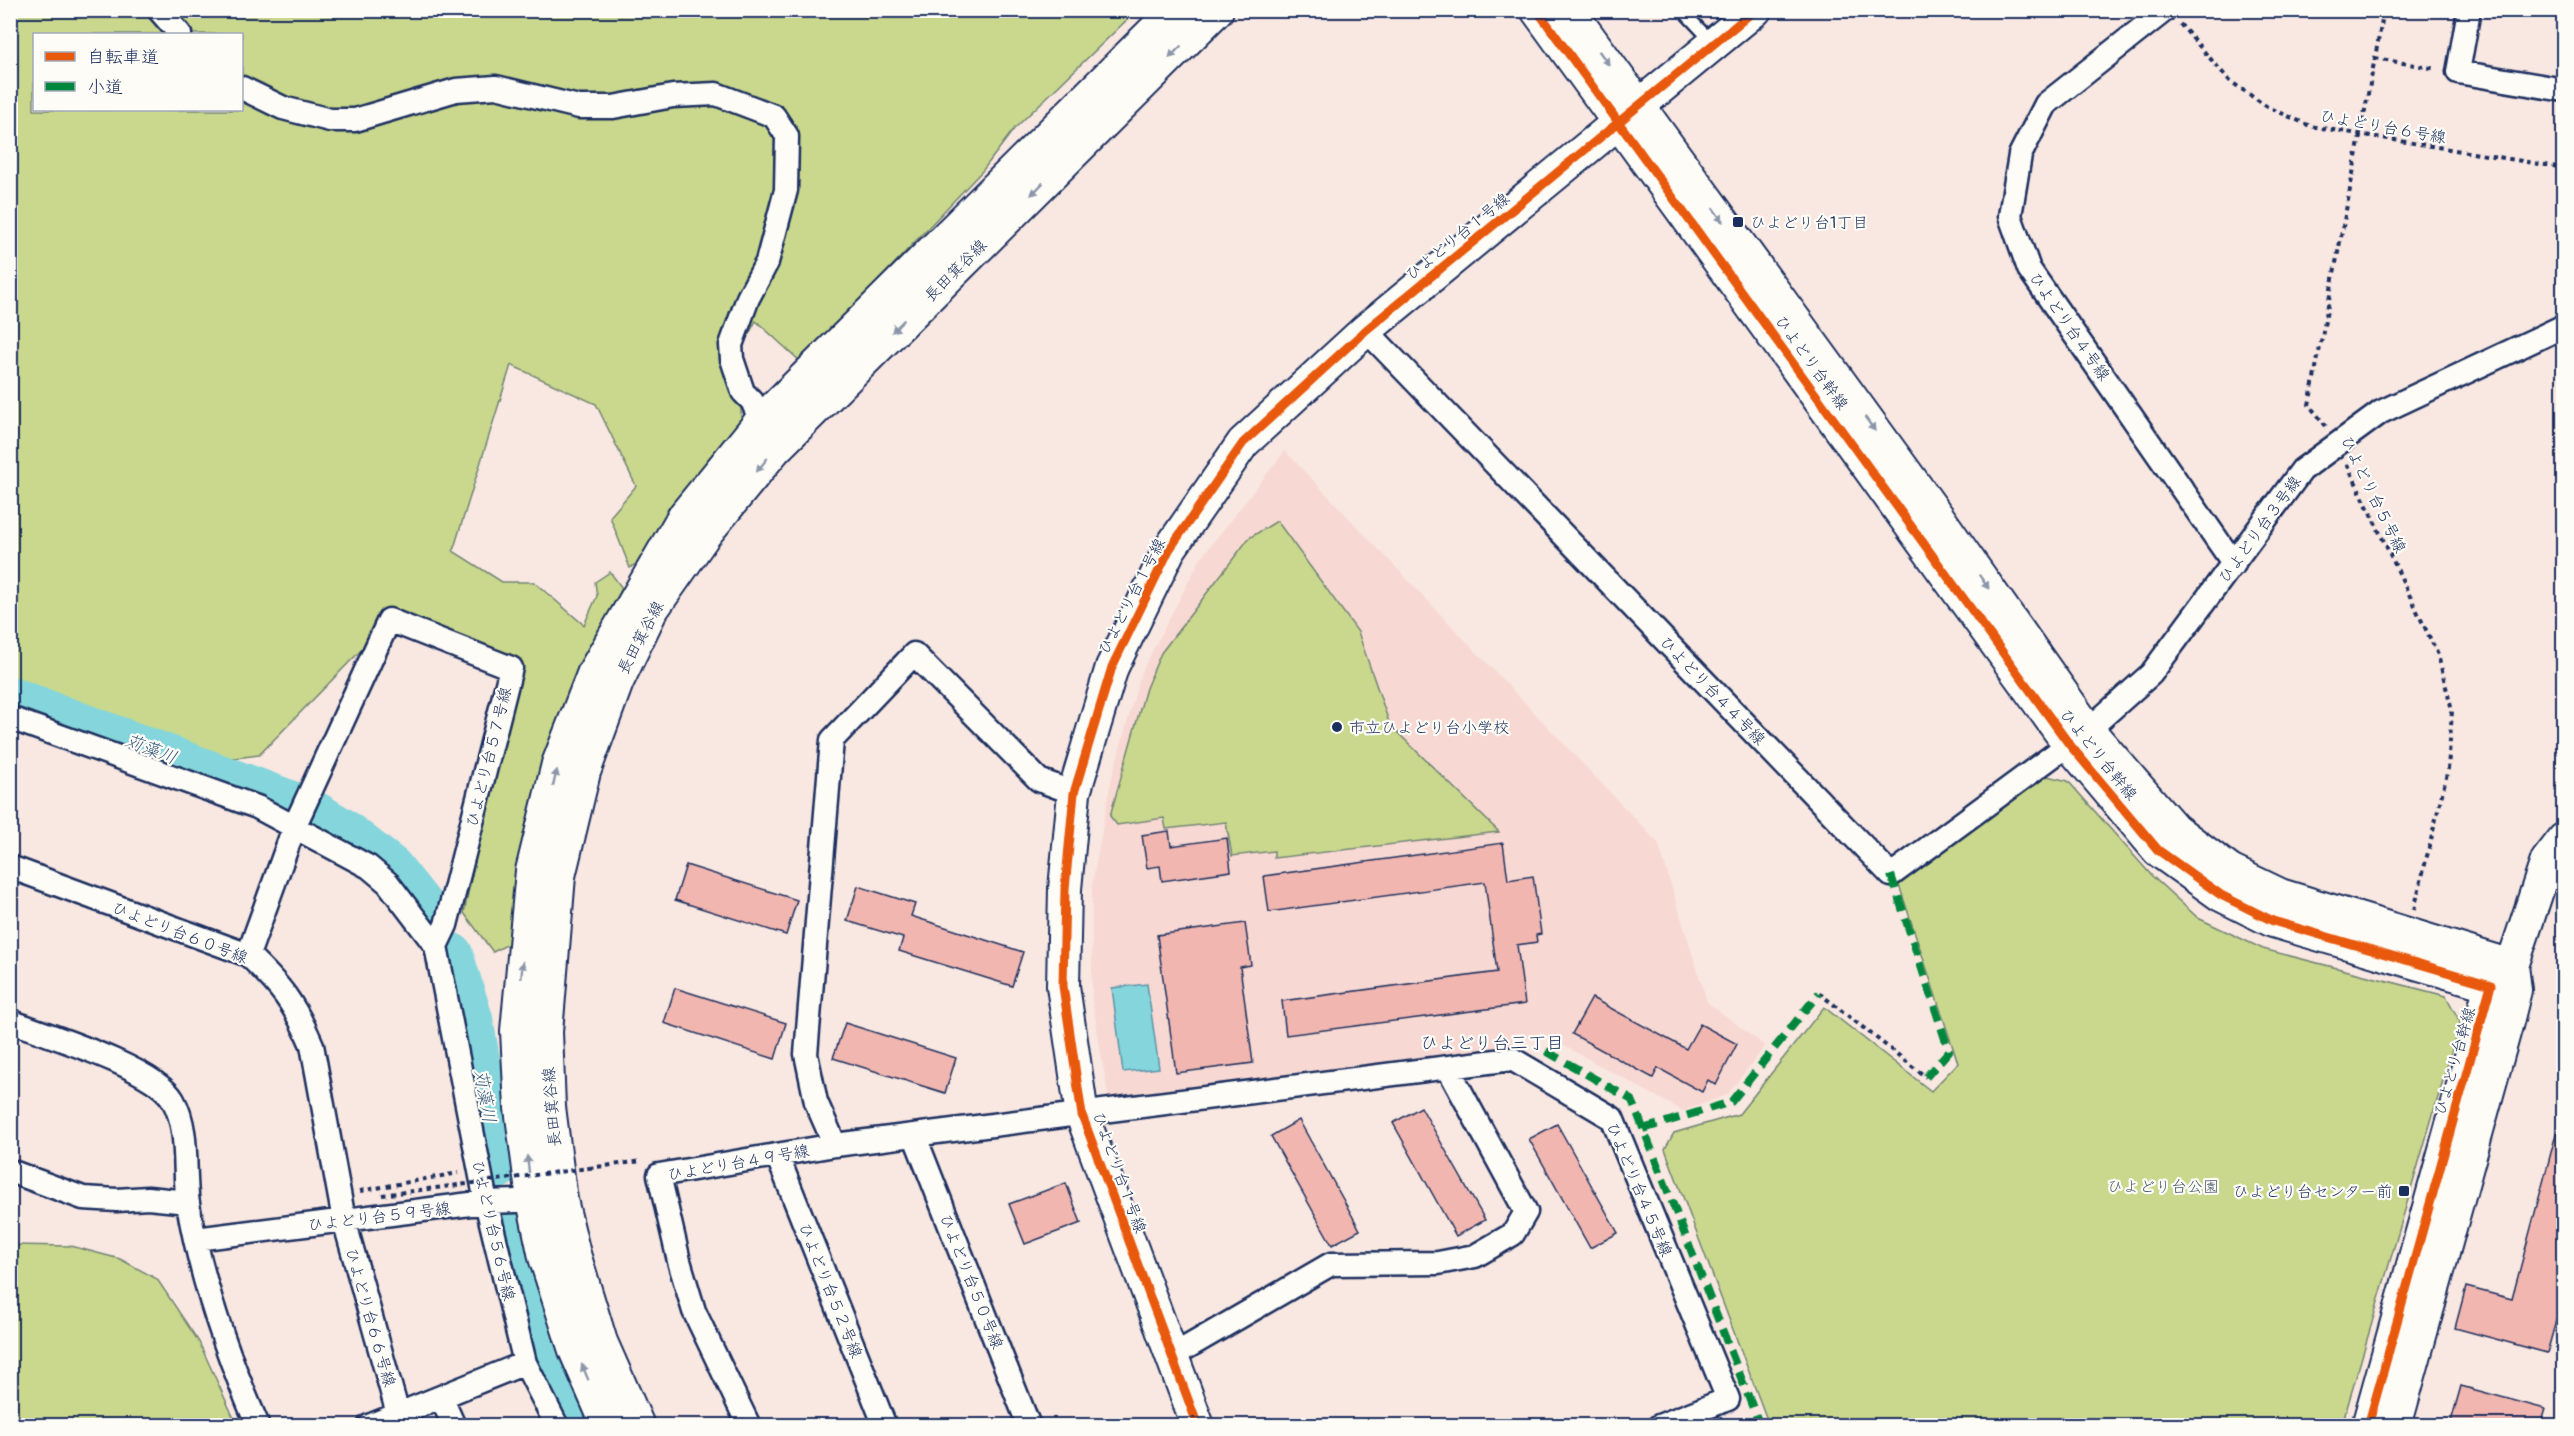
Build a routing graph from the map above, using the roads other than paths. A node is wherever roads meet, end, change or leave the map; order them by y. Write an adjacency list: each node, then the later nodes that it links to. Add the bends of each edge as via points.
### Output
1 (159, 10): 10 (street)
2 (1174, 10): 17 (street, 長田箕谷線)
3 (1217, 10): 35 (street, 長田箕谷線, one-way to 35, via 774,450 705,534 651,611 617,682 584,772 559,876 546,1032)
4 (1537, 10): 14 (street, ひよどり台幹線)
5 (1569, 10): 14 (street, ひよどり台幹線, one-way to 14)
6 (1682, 10): 11 (lane)
7 (1755, 10): 11 (street, ひよどり台１号線)
8 (2469, 10): 13 (street, via 2457,72)
9 (2170, 14): 18 (street, ひよどり台４号線, via 2046,104 2020,155 2010,216 2029,269)
10 (179, 33)
11 (1714, 44): 14 (street, ひよどり台１号線)
12 (243, 88): 17 (street, via 283,108 330,120 355,120 456,90 496,87 579,107 613,107 673,96 716,94 774,116 787,136 786,190 767,262 748,298 731,345 743,392)
13 (2564, 90)
14 (1629, 115): 16 (street, ひよどり台１号線); 20 (street, ひよどり台幹線, via 1938,517)
15 (2564, 326): 18 (street, ひよどり台３号線, via 2381,412 2337,442 2302,470)
16 (1366, 330): 20 (street, ひよどり台４４号線, via 1891,875); 21 (street, ひよどり台１号線, via 1243,444 1170,550 1112,667)
17 (761, 421): 35 (street, 長田箕谷線, one-way to 17, via 521,1108 517,1031 532,871 558,764 594,672 633,600 684,516)
18 (2234, 564): 20 (street, ひよどり台３号線, via 2151,674)
19 (10, 718): 22 (street, ひよどり台５６号線, via 257,807)
20 (2078, 737): 27 (street, ひよどり台幹線, via 2174,829 2230,871 2280,895)
21 (1074, 793): 30 (street, ひよどり台１号線, via 1065,889 1063,986); 32 (street, via 1040,780 914,654 832,740 806,1054 816,1102)
22 (295, 825): 25 (street, ひよどり台５６号線, via 369,867 388,883); 25 (street, ひよどり台５７号線, via 389,620 511,668 446,926); 26 (street)
23 (2564, 839): 27 (street, via 2547,861 2522,943)
24 (10, 867): 26 (street, ひよどり台６０号線)
25 (436, 946): 37 (street, ひよどり台５６号線)
26 (248, 955): 38 (street, ひよどり台６０号線, via 279,983 312,1045)
27 (2506, 980): 55 (street, ひよどり台幹線); 56 (street)
28 (10, 1021): 36 (street, via 146,1075 173,1099 183,1132)
29 (1449, 1068): 30 (street, ひよどり台４５号線); 40 (street, via 1526,1212 1513,1234 1475,1256 1438,1263 1331,1264); 54 (street, ひよどり台４５号線, via 1512,1059 1612,1118 1728,1399)
30 (1082, 1115): 31 (street, ひよどり台４９号線); 40 (street, ひよどり台１号線)
31 (915, 1137): 32 (street, ひよどり台４９号線); 52 (street, ひよどり台５０号線)
32 (835, 1145): 33 (street, ひよどり台４９号線)
33 (777, 1155): 50 (street, ひよどり台４９号線, via 659,1175 694,1311); 51 (street, ひよどり台５２号線)
34 (10, 1171): 36 (street, via 83,1198)
35 (547, 1200): 37 (street, ひよどり台５９号線); 48 (street, 長田箕谷線, one-way to 35, via 575,1350 545,1257); 49 (street, 長田箕谷線, via 574,1254 601,1342)
36 (188, 1202): 39 (street)
37 (486, 1202): 38 (street, ひよどり台５９号線); 41 (street, ひよどり台５６号線)
38 (344, 1220): 39 (street, ひよどり台５９号線); 43 (street, ひよどり台６６号線)
39 (196, 1239): 44 (street, via 238,1381)
40 (1172, 1356): 53 (street, ひよどり台１号線)
41 (525, 1363): 42 (street); 47 (street, ひよどり台５６号線)
42 (441, 1397): 43 (street); 46 (street)
43 (398, 1414): 45 (street)
44 (258, 1425)
45 (369, 1425)
46 (454, 1425)
47 (557, 1425)
48 (608, 1425)
49 (638, 1425)
50 (749, 1425)
51 (885, 1425)
52 (1029, 1425)
53 (1198, 1425)
54 (1659, 1425)
55 (2368, 1425)
56 (2395, 1425)

